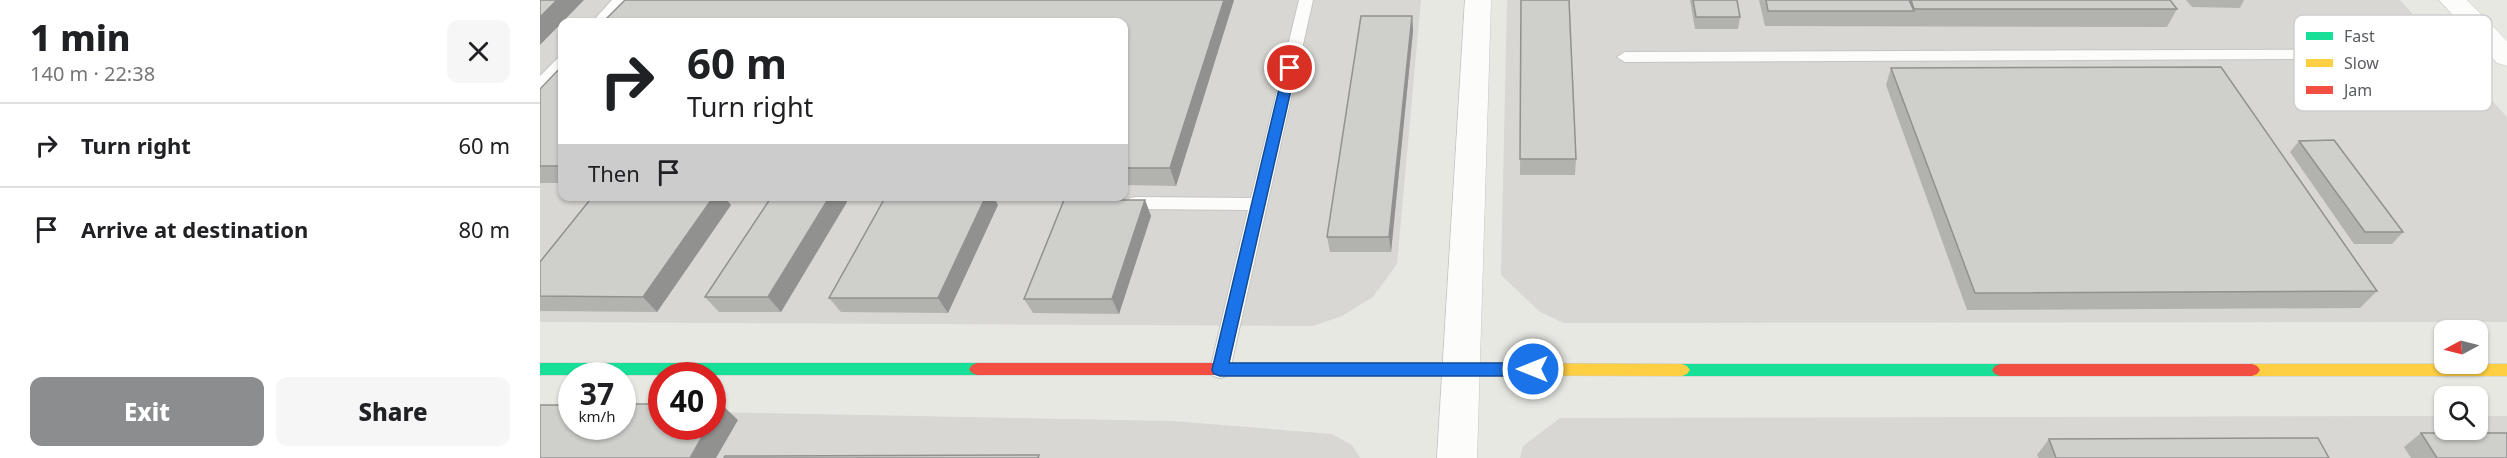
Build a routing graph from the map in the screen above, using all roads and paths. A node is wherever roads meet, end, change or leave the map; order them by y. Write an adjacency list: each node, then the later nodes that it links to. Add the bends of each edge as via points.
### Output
1 (620, 0): 6 (lane)
2 (1306, 0): 14 (lane)
3 (1478, 0): 16 (street)
4 (2452, 0): 5 (street)
5 (2466, 15)
6 (603, 18)
7 (2492, 42): 9 (street)
8 (2294, 55): 10 (lane)
9 (2505, 55)
10 (1625, 57)
11 (558, 66): 12 (lane)
12 (540, 86)
13 (1136, 203): 14 (lane)
14 (1258, 204): 17 (lane)
15 (540, 369): 17 (street)
16 (1461, 369): 17 (street); 18 (street); 19 (street)
17 (1220, 370)
18 (2507, 370)
19 (1457, 458)

